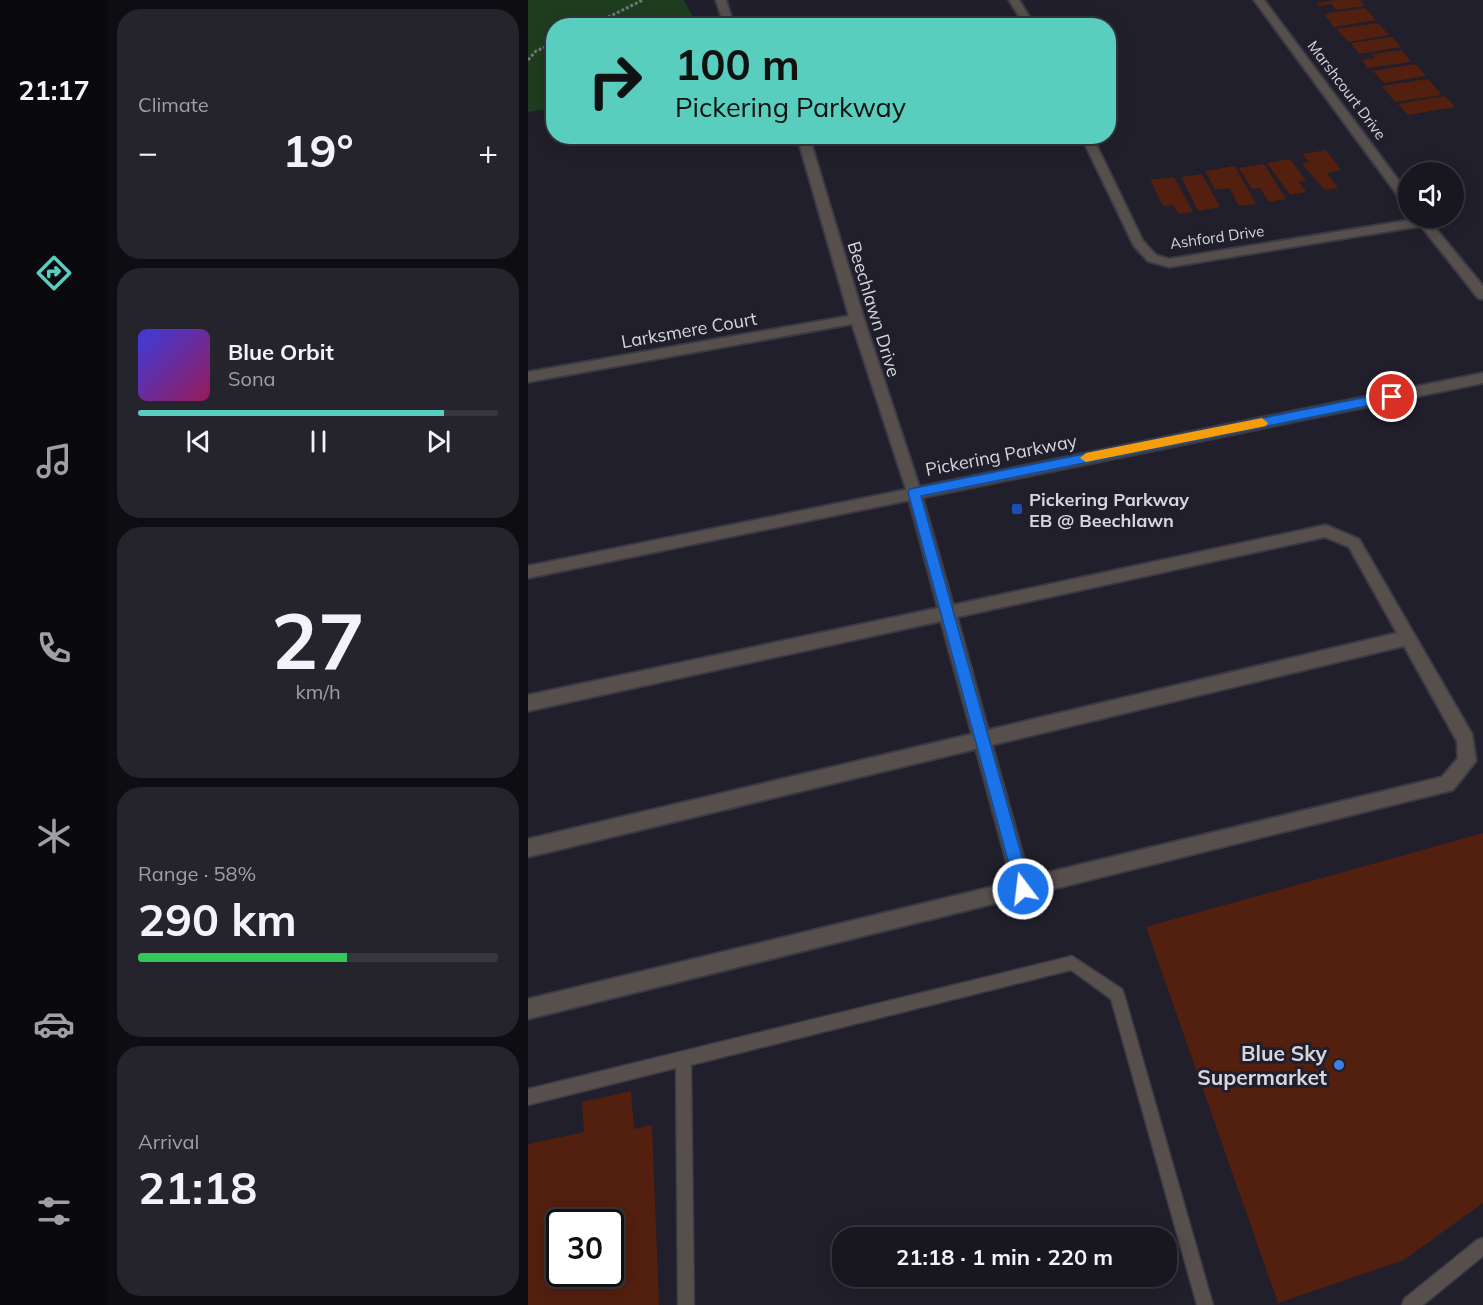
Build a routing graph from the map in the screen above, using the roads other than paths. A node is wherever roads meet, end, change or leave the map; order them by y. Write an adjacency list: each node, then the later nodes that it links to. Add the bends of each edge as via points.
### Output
1 (721, 0): 4 (street)
2 (1014, 0): 5 (street)
3 (1258, 0): 8 (street, Marshcourt Drive)
4 (727, 18)
5 (1025, 18)
6 (805, 144): 12 (street, Beechlawn Drive)
7 (1090, 144): 9 (street, Ashford Drive, via 1138,243 1152,258 1169,262)
8 (1398, 188)
9 (1398, 224)
10 (1429, 228): 11 (street)
11 (1483, 295)
12 (857, 319): 13 (street, Larksmere Court); 15 (street, Beechlawn Drive)
13 (528, 377)
14 (1483, 378): 15 (street, Pickering Parkway)
15 (914, 492): 16 (street, Pickering Parkway); 17 (street, Beechlawn Drive)
16 (528, 572)
17 (947, 614): 18 (street, via 1326,531 1354,543); 19 (street); 20 (street, Beechlawn Drive)
18 (1406, 638): 20 (street); 22 (street, via 1466,740 1467,762 1447,784)
19 (528, 703)
20 (982, 740): 21 (street); 22 (street, Beechlawn Drive)
21 (528, 848)
22 (1023, 889): 23 (street)
23 (528, 1009)
24 (683, 1059): 25 (lane); 27 (lane); 28 (lane, via 1072,963 1117,994)
25 (528, 1097)
26 (1483, 1246): 29 (lane)
27 (686, 1305)
28 (1205, 1305)
29 (1410, 1305)

